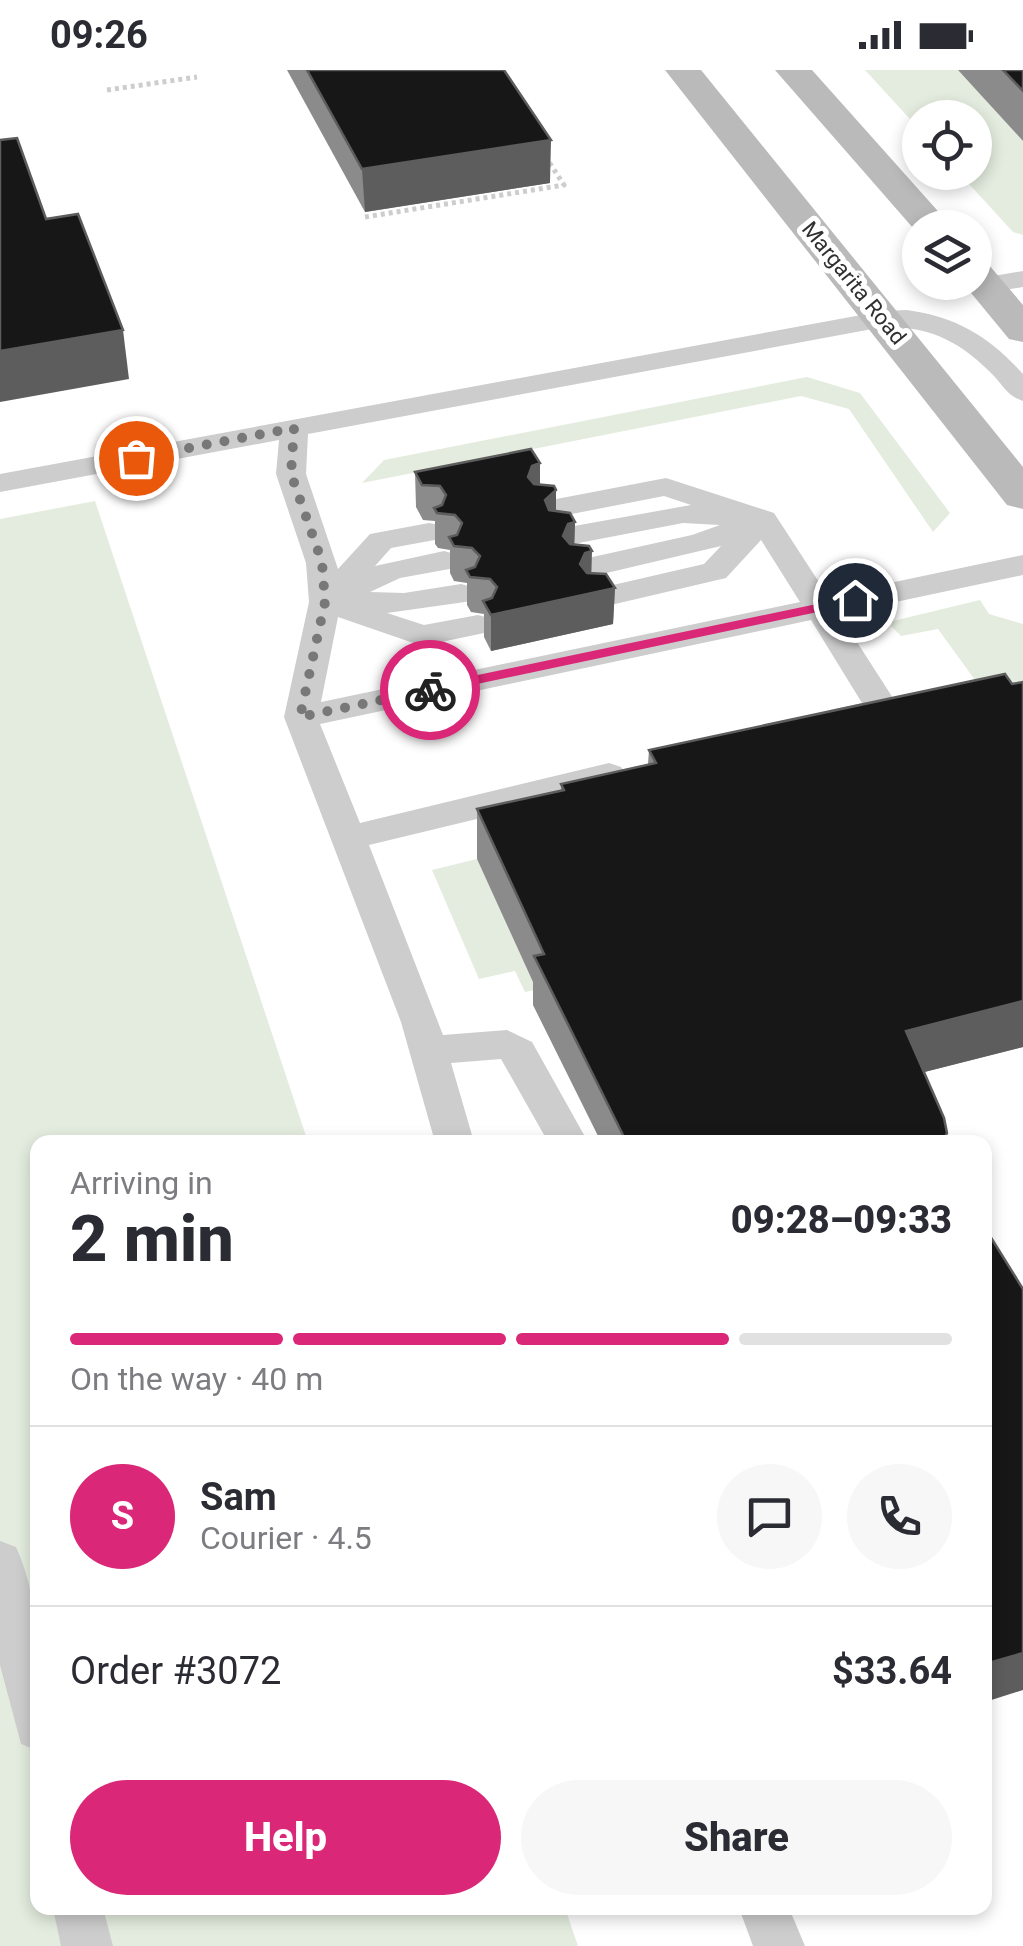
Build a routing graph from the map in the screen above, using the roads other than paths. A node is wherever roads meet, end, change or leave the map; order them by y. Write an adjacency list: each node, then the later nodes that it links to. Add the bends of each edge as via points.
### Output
1 (683, 70): 5 (main road, Margarita Road)
2 (793, 70): 3 (main road)
3 (918, 210)
4 (995, 279): 6 (main road)
5 (883, 319): 7 (lane, via 929,318 949,327 994,359); 8 (lane); 10 (main road, Margarita Road)
6 (1023, 330)
7 (1023, 392)
8 (294, 428): 9 (lane); 20 (lane, via 291,474 322,562)
9 (0, 483)
10 (1023, 496)
11 (546, 510): 12 (lane, via 666,486)
12 (763, 520): 14 (lane, via 683,514); 17 (lane, via 700,543); 19 (lane, via 715,571); 21 (lane)
13 (430, 532): 20 (lane, via 381,541)
14 (562, 537)
15 (444, 561): 20 (lane, via 392,570)
16 (1023, 565): 21 (lane)
17 (580, 569)
18 (461, 594): 20 (lane, via 404,603)
19 (598, 598)
20 (325, 602): 22 (lane, via 422,636); 23 (lane)
21 (819, 608): 23 (lane); 24 (lane, via 883,708)
22 (478, 625)
23 (300, 717): 26 (lane)
24 (806, 727)
25 (635, 768): 26 (lane)
26 (349, 838): 27 (lane)
27 (428, 1051): 28 (lane); 29 (lane, via 508,1044 519,1052)
28 (452, 1135)
29 (564, 1135)
30 (0, 1562): 31 (lane)
31 (30, 1693)
32 (79, 1915): 34 (lane)
33 (767, 1915): 35 (lane)
34 (86, 1946)
35 (778, 1946)

